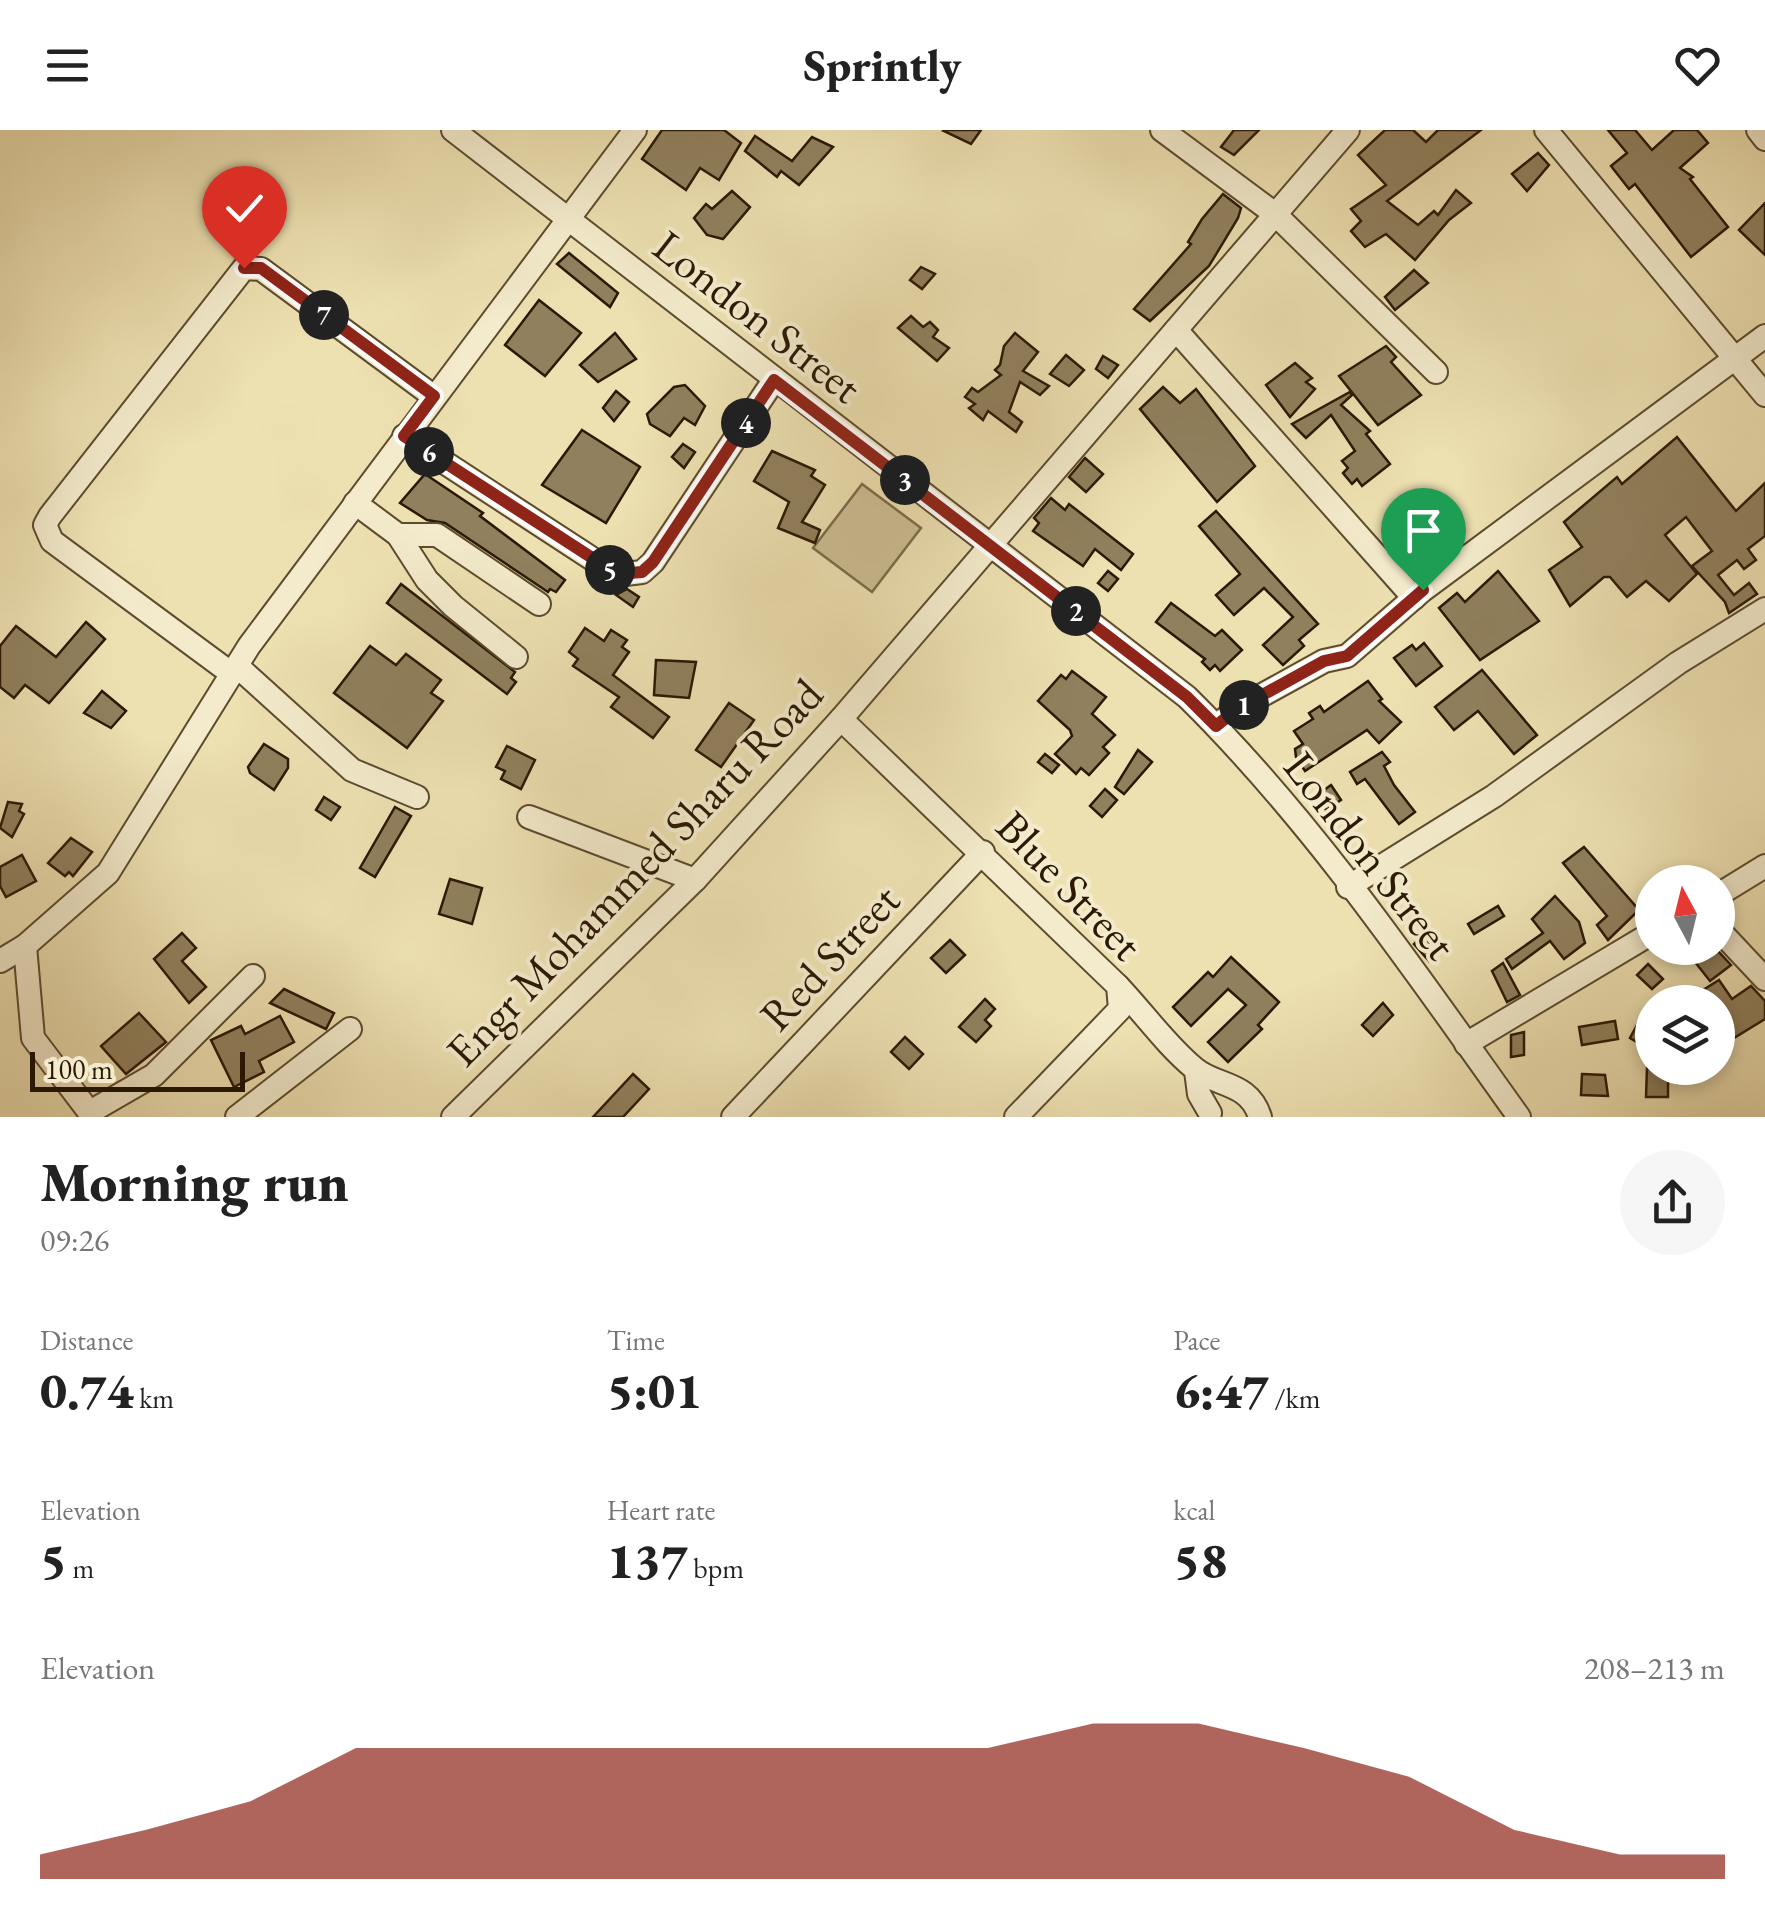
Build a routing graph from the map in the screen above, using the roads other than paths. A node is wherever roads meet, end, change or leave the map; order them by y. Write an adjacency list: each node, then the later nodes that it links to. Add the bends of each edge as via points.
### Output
1 (453, 130): 9 (street, London Street)
2 (635, 130): 9 (street)
3 (1162, 130): 8 (street)
4 (1348, 130): 8 (street, Engr Mohammed Sharu Road)
5 (1546, 130): 12 (street)
6 (1758, 130): 7 (street)
7 (1765, 139)
8 (1275, 214): 10 (street, Engr Mohammed Sharu Road); 13 (street)
9 (570, 220): 14 (street, London Street); 16 (street)
10 (1176, 330): 20 (street, Engr Mohammed Sharu Road); 21 (street)
11 (1765, 336): 12 (street)
12 (1735, 358): 15 (street); 21 (street)
13 (1436, 372)
14 (774, 380): 17 (street, via 653,562 629,575 617,574); 20 (street, London Street)
15 (1765, 395)
16 (434, 396): 17 (street); 25 (street, via 261,268 244,268 50,516 45,525 52,541)
17 (404, 436): 18 (street)
18 (355, 503): 19 (street); 25 (street)
19 (398, 535): 22 (street, via 437,535); 24 (street, via 426,580)
20 (988, 543): 26 (street, Engr Mohammed Sharu Road); 27 (street, London Street)
21 (1414, 598): 27 (street, via 1347,656 1324,661)
22 (539, 604)
23 (1765, 609): 34 (street, via 1494,796)
24 (516, 657)
25 (235, 670): 28 (street, via 352,770); 36 (street, via 108,874)
26 (841, 719): 30 (street, Blue Street); 32 (street, Engr Mohammed Sharu Road)
27 (1216, 726): 34 (street, London Street)
28 (417, 797)
29 (529, 818): 32 (street)
30 (983, 852): 41 (street, Blue Street); 49 (street, Red Street)
31 (1765, 866): 33 (street)
32 (695, 880): 47 (street, Engr Mohammed Sharu Road)
33 (1735, 885)
34 (1348, 886): 43 (street, London Street)
35 (1635, 944): 43 (street)
36 (26, 946): 38 (street); 46 (street, via 33,1038)
37 (1735, 947): 40 (street)
38 (0, 961)
39 (253, 976): 46 (street, via 154,1075)
40 (1765, 978)
41 (1118, 986): 44 (street); 50 (street, Blue Street, via 1120,1009)
42 (350, 1029): 48 (street)
43 (1466, 1044): 52 (street, London Street)
44 (1196, 1071): 45 (street); 51 (street, via 1234,1084)
45 (1210, 1113)
46 (92, 1115)
47 (456, 1116)
48 (237, 1117)
49 (733, 1117)
50 (1016, 1117)
51 (1260, 1117)
52 (1519, 1117)

